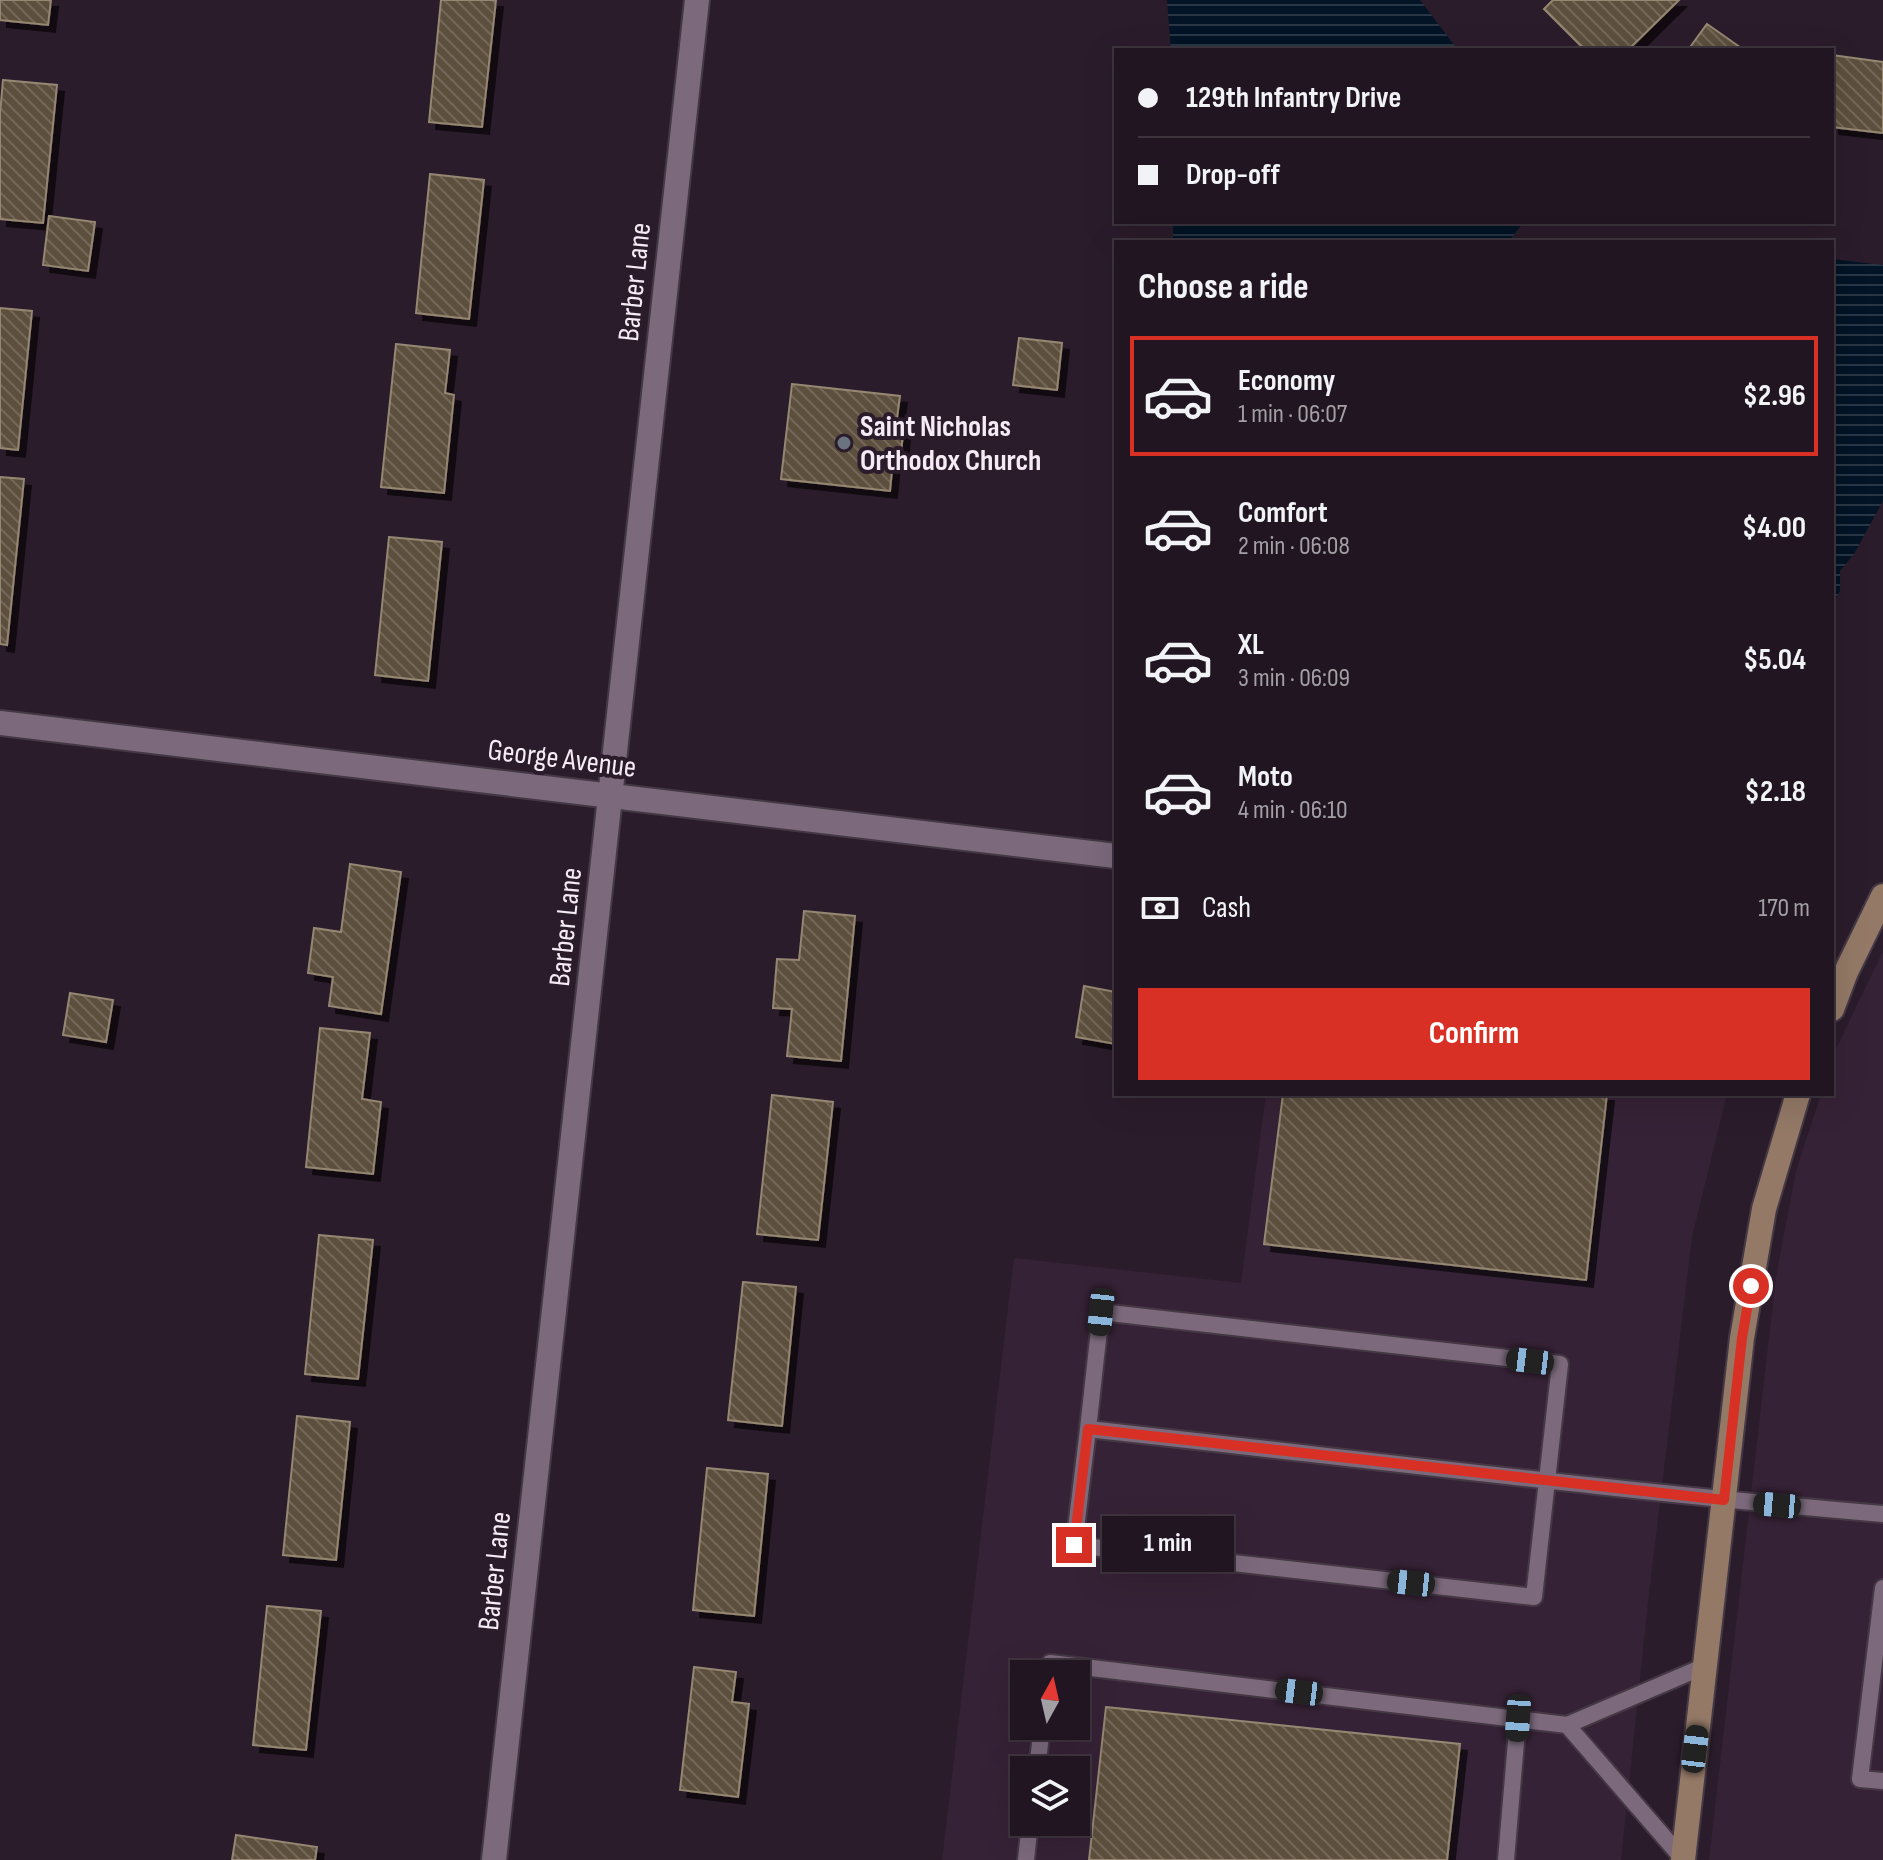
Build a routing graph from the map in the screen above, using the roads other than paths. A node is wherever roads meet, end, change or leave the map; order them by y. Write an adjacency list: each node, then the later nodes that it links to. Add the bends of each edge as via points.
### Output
1 (697, 0): 3 (street, Barber Lane)
2 (0, 723): 3 (street, George Avenue)
3 (611, 796): 4 (street, George Avenue); 19 (street, Barber Lane)
4 (1114, 856)
5 (1883, 896): 6 (street)
6 (1834, 1003)
7 (1797, 1096): 10 (street, via 1764,1209 1742,1338)
8 (1088, 1429): 9 (lane); 9 (lane, via 1101,1312 1560,1364); 9 (lane, via 1074,1545 1534,1597)
9 (1547, 1480): 10 (lane)
10 (1724, 1500): 11 (lane); 13 (street)
11 (1883, 1514)
12 (1883, 1588): 17 (lane, via 1860,1779)
13 (1705, 1666): 16 (lane); 22 (street)
14 (1090, 1668): 15 (lane)
15 (1518, 1718): 16 (lane); 21 (lane)
16 (1567, 1725): 22 (lane)
17 (1883, 1781)
18 (1029, 1836): 20 (lane)
19 (494, 1860)
20 (1026, 1860)
21 (1506, 1860)
22 (1683, 1860)

